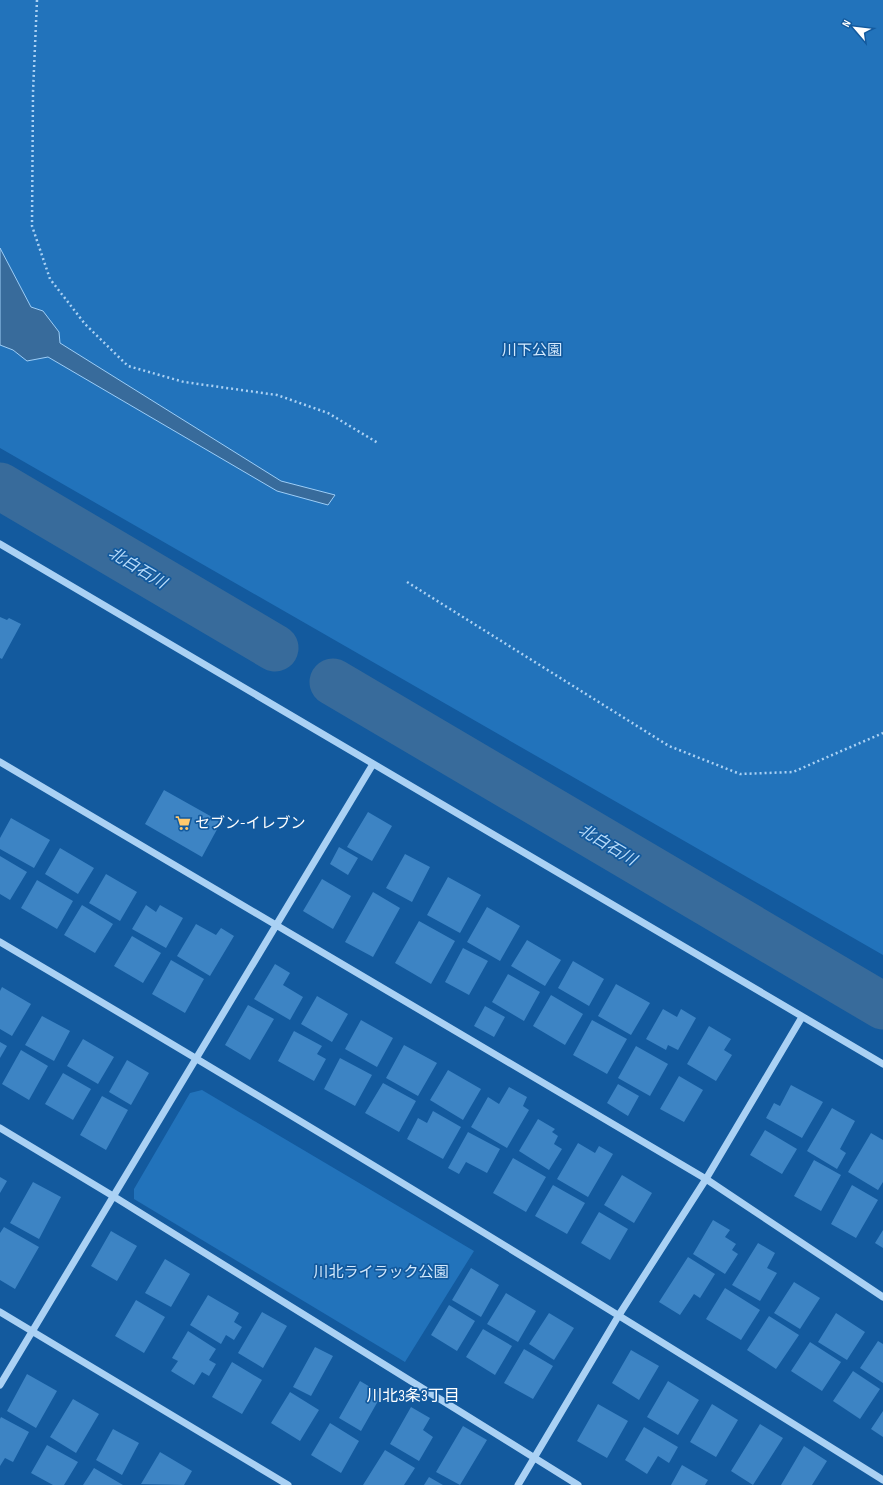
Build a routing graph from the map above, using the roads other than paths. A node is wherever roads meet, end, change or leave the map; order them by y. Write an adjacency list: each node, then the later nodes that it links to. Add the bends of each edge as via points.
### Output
1 (0, 544): 3 (street)
2 (0, 762): 4 (street)
3 (374, 764): 4 (street); 6 (street)
4 (276, 925): 7 (street); 10 (street)
5 (0, 942): 7 (street)
6 (802, 1017): 8 (street); 10 (street)
7 (196, 1058): 11 (street); 14 (street)
8 (883, 1064)
9 (0, 1128): 11 (street)
10 (706, 1179): 12 (street); 14 (street)
11 (113, 1196): 15 (street); 17 (street)
12 (883, 1297)
13 (0, 1312): 15 (street)
14 (619, 1316): 17 (street); 18 (street)
15 (32, 1331): 16 (street); 19 (street)
16 (0, 1385)
17 (534, 1458): 20 (street); 21 (street)
18 (883, 1480)
19 (288, 1485)
20 (518, 1485)
21 (578, 1485)

